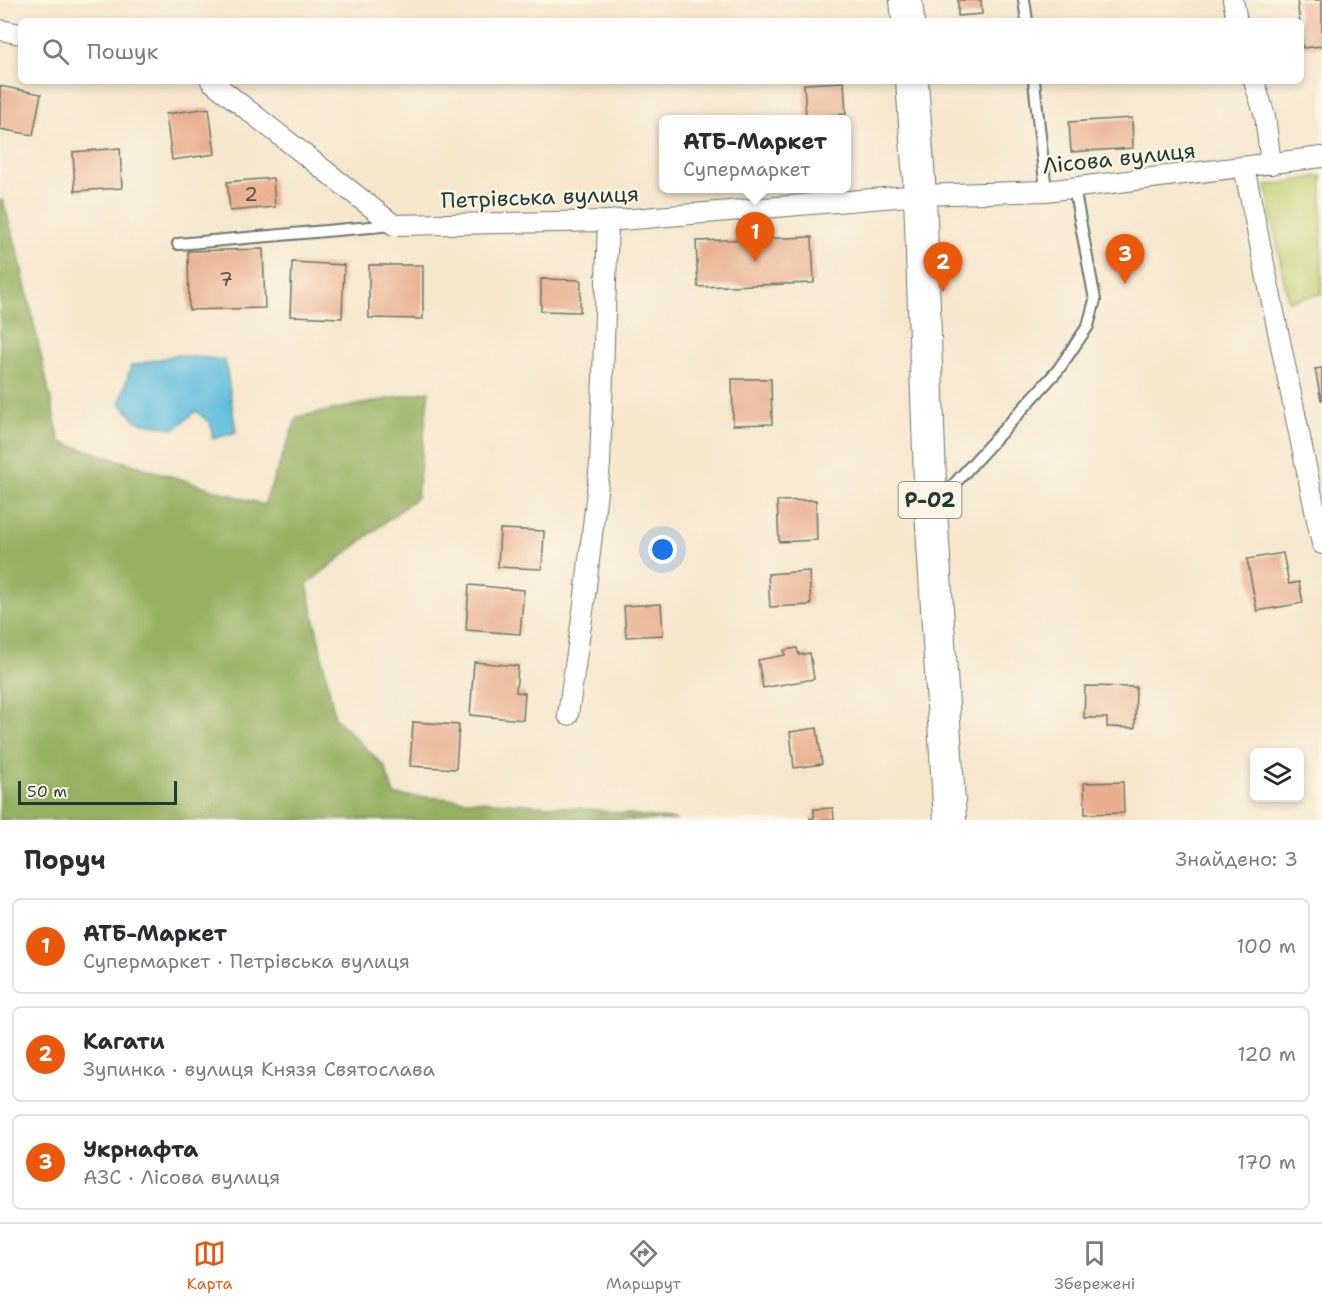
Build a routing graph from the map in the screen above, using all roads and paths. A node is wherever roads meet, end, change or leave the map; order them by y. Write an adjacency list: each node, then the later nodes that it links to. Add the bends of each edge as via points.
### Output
1 (906, 0): 4 (main road)
2 (1024, 0): 5 (lane)
3 (1233, 0): 6 (street)
4 (908, 18)
5 (1027, 18)
6 (1236, 18)
7 (0, 30): 8 (street)
8 (18, 33)
9 (215, 84): 20 (street)
10 (912, 84): 16 (main road, Р-02)
11 (1034, 84): 18 (lane)
12 (1255, 84): 14 (street)
13 (1322, 157): 14 (street, Лісова вулиця)
14 (1270, 164): 15 (street, Лісова вулиця)
15 (1244, 167): 17 (street, Лісова вулиця); 23 (street)
16 (919, 187): 18 (street, Лісова вулиця); 19 (street, Петрівська вулиця); 22 (main road, Р-02)
17 (1074, 188): 18 (street, Лісова вулиця); 22 (lane, via 1095,300 1088,326 1058,370)
18 (1046, 191)
19 (608, 221): 20 (street, Петрівська вулиця); 24 (street, via 600,465)
20 (394, 225): 21 (lane)
21 (178, 244)
22 (931, 510): 25 (main road, Р-02)
23 (1322, 544)
24 (568, 715)
25 (950, 820)

